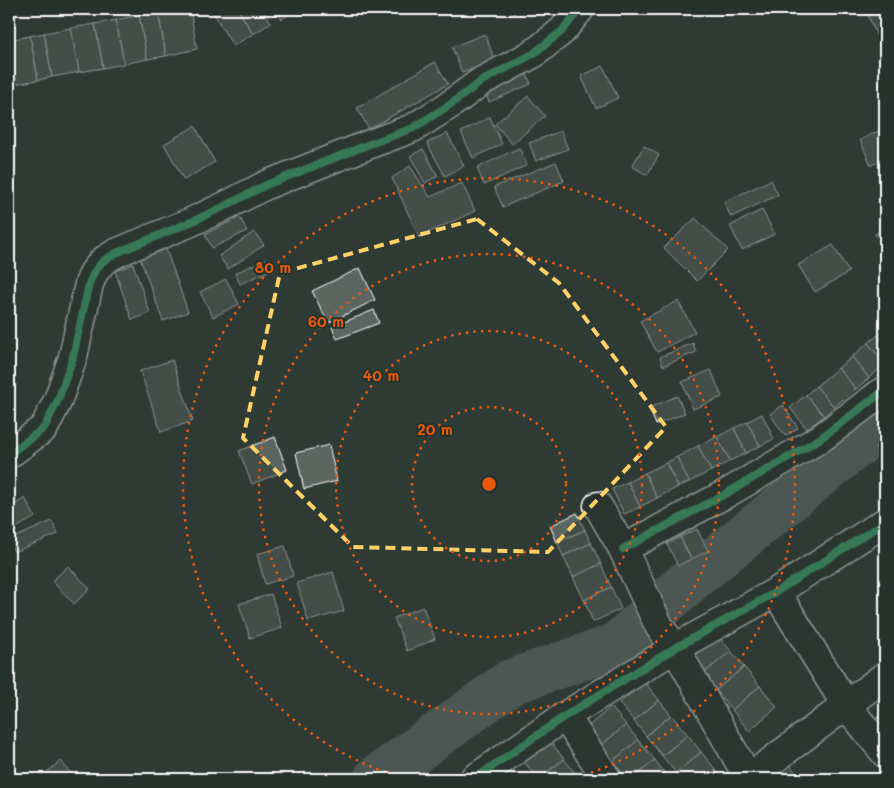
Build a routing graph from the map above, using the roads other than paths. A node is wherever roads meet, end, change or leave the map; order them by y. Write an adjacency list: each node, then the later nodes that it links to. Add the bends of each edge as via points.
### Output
1 (580, 9): 3 (street, via 562,31 533,54 482,81 413,128 266,185 103,261 89,284 73,357 58,400 44,428)
2 (885, 390): 6 (street, via 821,438)
3 (9, 454)
4 (598, 506): 6 (street)
5 (885, 522): 7 (street)
6 (622, 549): 8 (street, via 659,626)
7 (776, 592): 8 (street); 10 (street)
8 (675, 648): 11 (street); 15 (street)
9 (885, 676): 10 (street)
10 (846, 705): 12 (street); 15 (street)
11 (564, 716): 13 (street); 14 (street)
12 (885, 753)
13 (474, 779)
14 (607, 779)
15 (749, 779)

